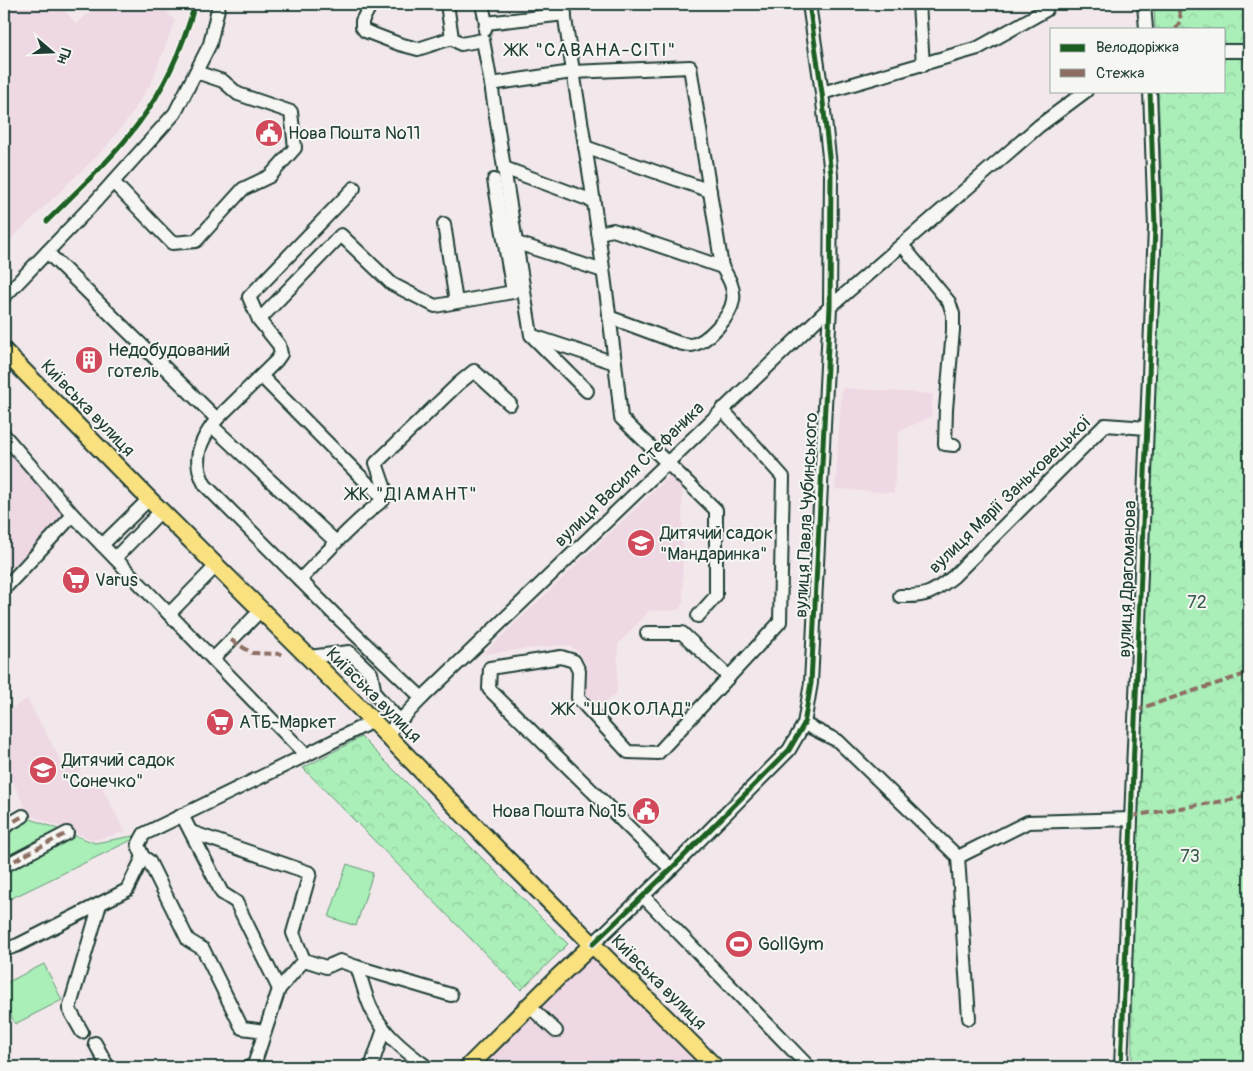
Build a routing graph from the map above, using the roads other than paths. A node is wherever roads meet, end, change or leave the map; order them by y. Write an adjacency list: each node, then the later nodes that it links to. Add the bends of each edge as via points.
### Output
1 (219, 4): 17 (street, via 210,44)
2 (371, 4): 12 (street, via 362,21 365,31 418,49)
3 (447, 4): 12 (street)
4 (482, 4): 10 (street)
5 (809, 4): 22 (street, вулиця Павла Чубинського)
6 (919, 4): 16 (street)
7 (1144, 4): 11 (street)
8 (564, 9): 10 (street); 18 (street)
9 (1046, 10): 16 (street, via 978,48)
10 (486, 23): 13 (street)
11 (1146, 28)
12 (452, 38): 13 (street, via 460,44)
13 (483, 40): 19 (street)
14 (1226, 50): 15 (street)
15 (1249, 52)
16 (923, 65): 22 (street)
17 (196, 72): 26 (street, via 175,113); 26 (street, via 223,81 238,94 291,112 295,148 270,176 243,189 196,241 172,243)
18 (572, 72): 19 (street); 23 (street); 28 (street, via 690,67)
19 (491, 84): 24 (street)
20 (1085, 92): 33 (street, вулиця Василя Стефаника, via 1039,126)
21 (1150, 92): 50 (street, вулиця Драгоманова, via 1155,227)
22 (822, 93): 39 (street, вулиця Павла Чубинського, via 831,175)
23 (584, 147): 28 (street); 29 (street)
24 (504, 168): 29 (street); 32 (street)
25 (494, 180): 38 (street, via 513,292)
26 (113, 182): 34 (street)
27 (354, 188): 41 (street, via 249,297)
28 (710, 191): 35 (street)
29 (593, 201): 31 (street)
30 (444, 224): 38 (street)
31 (598, 233): 35 (street, via 613,230); 36 (street)
32 (517, 243): 36 (street); 42 (street)
33 (902, 245): 39 (street, вулиця Василя Стефаника); 52 (street, via 949,302 953,314 945,444)
34 (47, 252): 37 (street); 49 (street)
35 (722, 267): 40 (street, via 732,289 733,301 729,313 697,343 684,344)
36 (603, 271): 40 (street)
37 (4, 297)
38 (456, 302): 41 (street, via 435,306 392,284 341,235)
39 (830, 306): 48 (street, вулиця Василя Стефаника); 75 (street, вулиця Павла Чубинського, via 811,683)
40 (609, 317): 44 (street)
41 (259, 320): 45 (street, via 279,345 281,354)
42 (531, 335): 44 (street); 46 (street)
43 (4, 351): 54 (main road, Київська вулиця)
44 (615, 363): 53 (street, via 621,418)
45 (261, 376): 49 (street); 55 (street)
46 (587, 391)
47 (510, 404): 55 (street, via 474,371 376,463 385,489)
48 (722, 409): 53 (street, вулиця Василя Стефаника); 71 (street, via 783,477 780,622)
49 (214, 422): 58 (street); 62 (street, via 204,437 197,463 205,485)
50 (1146, 428): 64 (street, вулиця Марії Заньковецької, via 1105,425 953,577 932,593); 80 (street, вулиця Драгоманова)
51 (4, 435): 57 (street)
52 (954, 445)
53 (667, 462): 67 (street, via 716,510 716,596); 72 (street, вулиця Василя Стефаника)
54 (149, 499): 56 (main road, Київська вулиця); 59 (street)
55 (383, 500): 58 (street)
56 (161, 511): 60 (street); 61 (main road, Київська вулиця)
57 (73, 514): 59 (street); 63 (street)
58 (336, 542): 62 (street)
59 (102, 544): 60 (street)
60 (115, 558): 66 (street)
61 (216, 566): 65 (main road, Київська вулиця); 66 (street)
62 (300, 580): 72 (street)
63 (4, 590)
64 (900, 596)
65 (261, 610): 69 (main road, Київська вулиця); 70 (street)
66 (169, 614): 70 (street)
67 (698, 616)
68 (647, 633): 71 (street, via 682,633)
69 (309, 658): 73 (main road, Київська вулиця); 74 (street, via 349,652 371,673 375,694)
70 (213, 659): 77 (street)
71 (729, 677): 87 (street, via 658,753 628,752 578,698 579,671 574,661 561,657 490,668 489,689)
72 (422, 698): 74 (street, вулиця Василя Стефаника)
73 (372, 721): 76 (main road, Київська вулиця); 77 (street)
74 (400, 721): 76 (street, вулиця Василя Стефаника)
75 (804, 724): 85 (street, via 838,741); 87 (street, вулиця Павла Чубинського, via 789,750)
76 (386, 735): 90 (main road, Київська вулиця)
77 (306, 755): 78 (street)
78 (182, 815): 82 (street); 84 (street, via 144,834 138,846)
79 (23, 816): 81 (street)
80 (1131, 819): 85 (street, via 1028,822); 110 (street, вулиця Драгоманова)
81 (4, 827)
82 (191, 832): 92 (street, via 310,873 293,933); 94 (street, via 222,893 236,902)
83 (67, 833): 86 (street)
84 (142, 857): 89 (street, via 127,890); 101 (street, via 149,861 188,940 203,949 242,1028)
85 (958, 858): 97 (street)
86 (4, 866)
87 (671, 869): 88 (street, вулиця Павла Чубинського)
88 (643, 896): 90 (street, вулиця Павла Чубинського); 109 (street)
89 (100, 904): 91 (street); 100 (street, via 69,1009)
90 (593, 944): 96 (main road); 108 (main road, Київська вулиця)
91 (4, 950)
92 (304, 960): 93 (street, via 326,967 340,961); 94 (street)
93 (357, 967): 95 (street); 98 (street, via 372,1009)
94 (279, 989): 101 (street)
95 (451, 995)
96 (529, 1006): 99 (street); 107 (main road)
97 (970, 1018)
98 (384, 1028): 105 (street); 106 (street)
99 (556, 1031)
100 (82, 1032)
101 (265, 1032): 104 (street, via 254,1064)
102 (95, 1043): 103 (street)
103 (108, 1067)
104 (249, 1067)
105 (371, 1067)
106 (427, 1067)
107 (468, 1067)
108 (715, 1067)
109 (809, 1067)
110 (1121, 1067)

